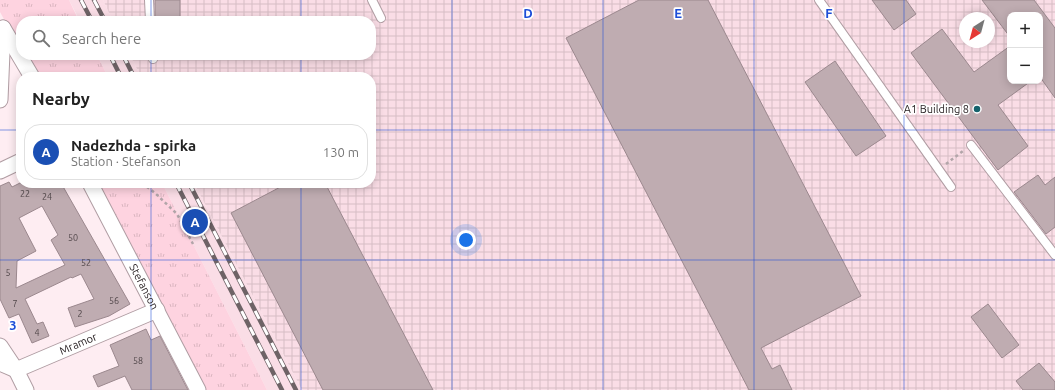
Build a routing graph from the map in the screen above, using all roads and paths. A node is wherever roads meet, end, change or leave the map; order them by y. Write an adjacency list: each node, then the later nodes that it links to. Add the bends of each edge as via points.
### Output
1 (149, 0): 4 (lane)
2 (372, 0): 5 (lane)
3 (819, 0): 13 (lane)
4 (150, 16)
5 (381, 18)
6 (2, 25): 7 (street); 10 (street)
7 (16, 49)
8 (22, 60): 9 (street)
9 (29, 72)
10 (0, 100)
11 (972, 145): 13 (path); 19 (lane)
12 (16, 163): 14 (street)
13 (939, 170): 15 (lane)
14 (0, 171)
15 (951, 187)
16 (93, 188): 20 (street, Stefanson)
17 (148, 188): 18 (path, via 177,214)
18 (193, 244)
19 (1055, 255)
20 (157, 310): 23 (street, Mramor); 25 (street, Stefanson)
21 (0, 346): 23 (street)
22 (0, 362): 23 (street)
23 (16, 370): 24 (street)
24 (26, 390)
25 (198, 390)

